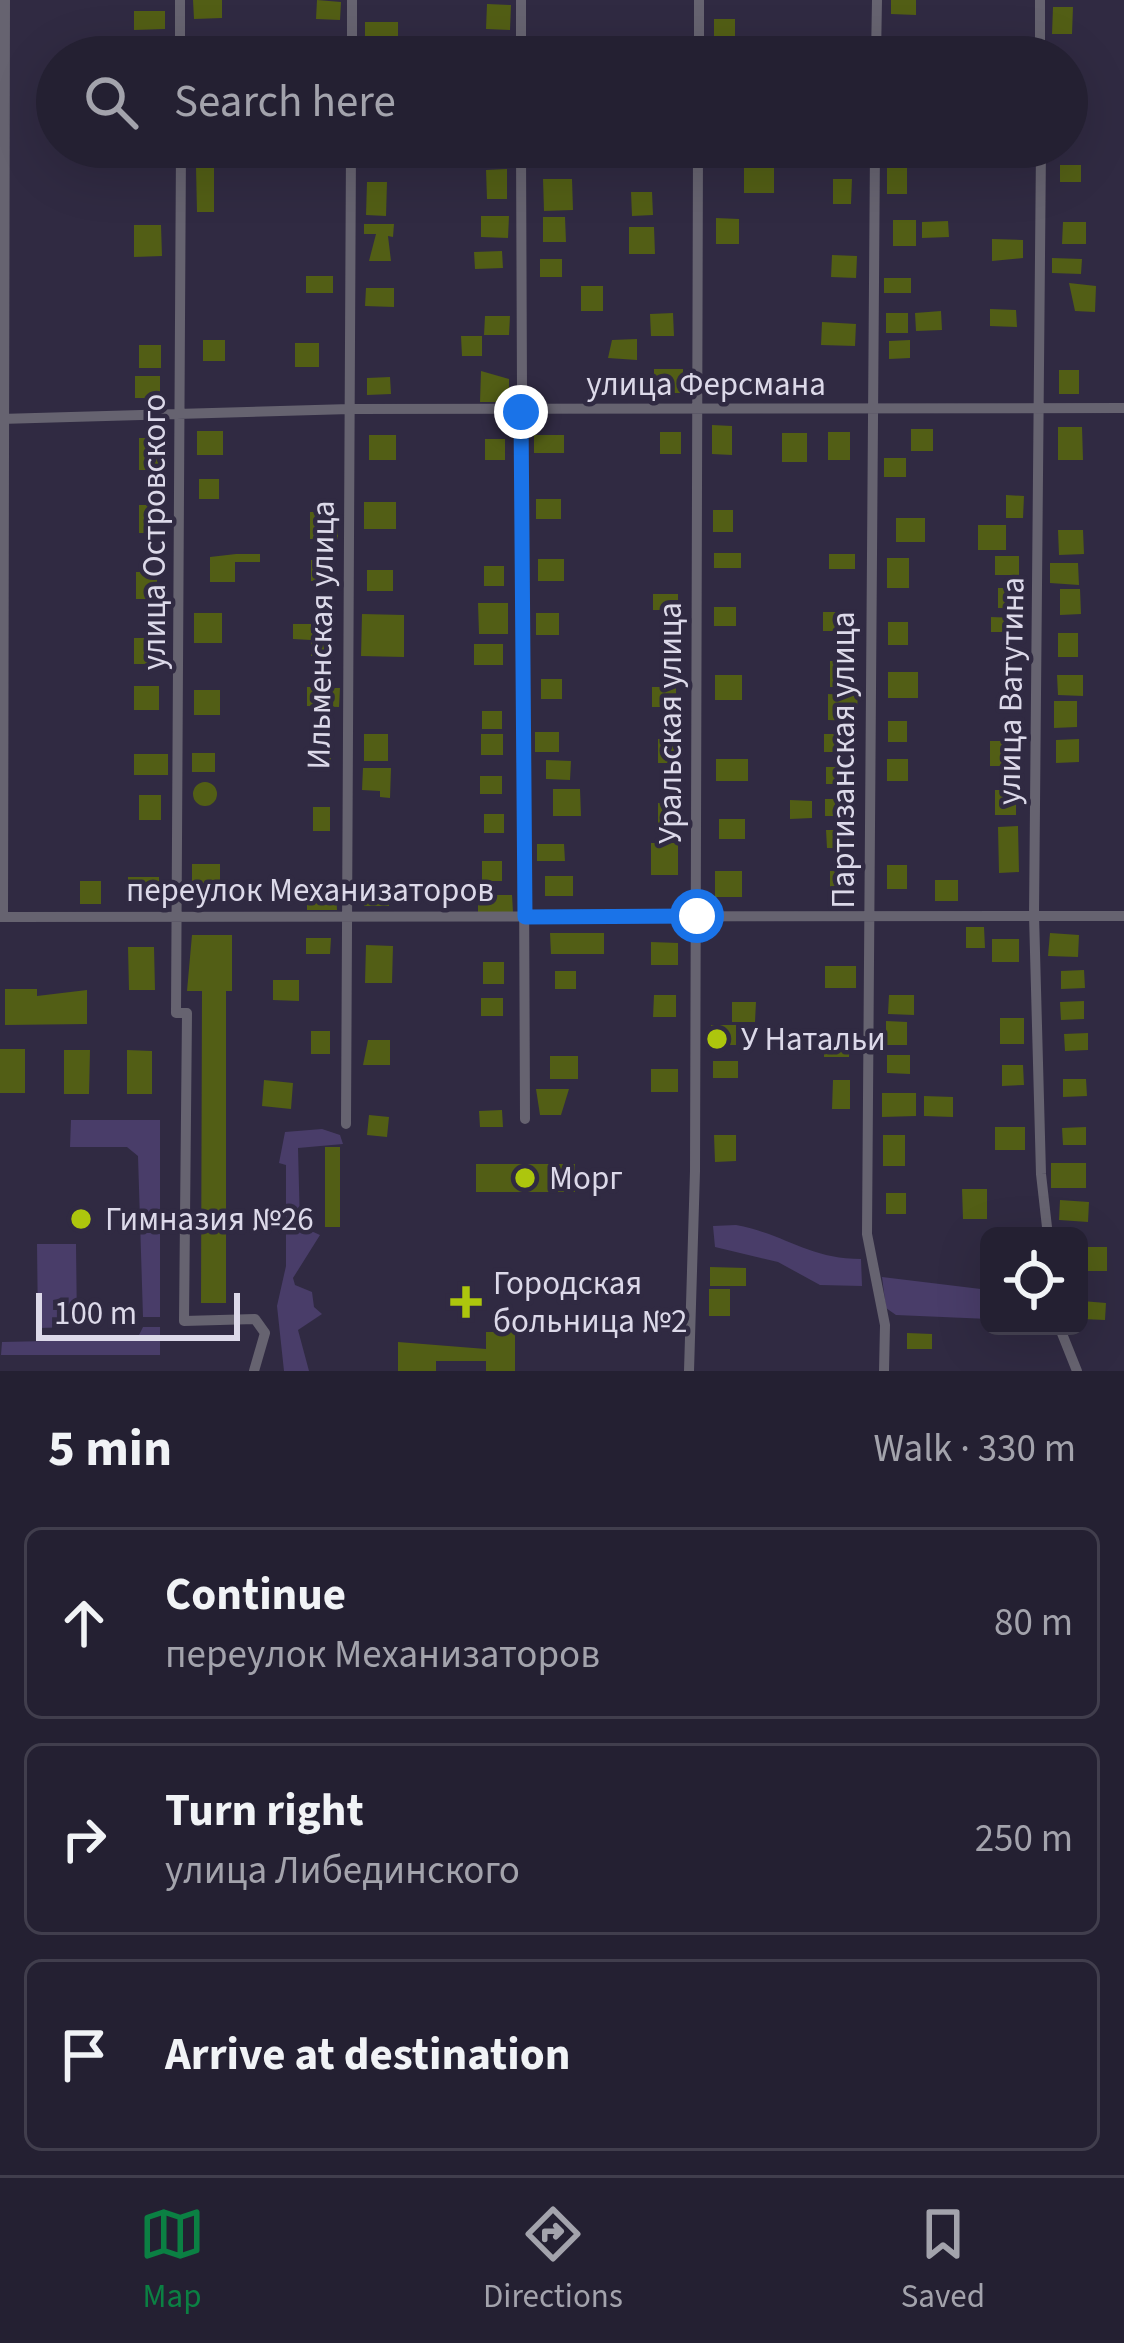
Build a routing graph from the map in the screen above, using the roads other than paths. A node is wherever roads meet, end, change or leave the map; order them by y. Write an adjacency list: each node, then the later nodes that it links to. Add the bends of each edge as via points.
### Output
1 (4, 0): 27 (street)
2 (180, 0): 8 (street)
3 (352, 0): 9 (street)
4 (521, 0): 10 (street)
5 (699, 0): 11 (street)
6 (877, 0): 12 (street)
7 (1040, 0): 13 (street)
8 (180, 36)
9 (352, 36)
10 (521, 36)
11 (699, 36)
12 (876, 36)
13 (1040, 36)
14 (181, 168): 26 (street, улица Островского)
15 (351, 168): 22 (street, Ильменская улица)
16 (521, 168): 25 (street)
17 (698, 168): 24 (street, Уральская улица)
18 (874, 168): 23 (street, Партизанская улица)
19 (1041, 168): 20 (street, улица Ватутина)
20 (1042, 408): 21 (street, улица Ферсмана); 23 (street, улица Ферсмана); 28 (street, улица Ватутина)
21 (1124, 408)
22 (350, 410): 25 (street, улица Ферсмана); 26 (street, улица Ферсмана); 35 (street, Ильменская улица)
23 (871, 410): 24 (street, улица Ферсмана); 30 (street, Партизанская улица)
24 (697, 411): 25 (street, улица Ферсмана); 29 (street, Уральская улица)
25 (521, 412): 34 (street)
26 (182, 416): 27 (street, улица Ферсмана); 33 (street, улица Островского)
27 (2, 419): 32 (street)
28 (1034, 915): 30 (street, переулок Механизаторов); 31 (street, переулок Механизаторов); 38 (street, улица Ватутина)
29 (697, 916): 30 (street, переулок Механизаторов); 34 (street, переулок Механизаторов); 41 (street, Уральская улица)
30 (869, 916): 42 (street, Партизанская улица, via 867,1234 885,1325)
31 (1124, 916)
32 (2, 917): 33 (street, переулок Механизаторов)
33 (177, 917): 35 (street, переулок Механизаторов); 40 (street, via 176,1012 188,1012 184,1321 255,1319 265,1333)
34 (525, 917): 35 (street, переулок Механизаторов); 36 (street)
35 (345, 920): 37 (street, Ильменская улица)
36 (525, 1119)
37 (346, 1124)
38 (1047, 1227)
39 (1063, 1335): 43 (street)
40 (254, 1371)
41 (689, 1371)
42 (884, 1371)
43 (1077, 1371)

